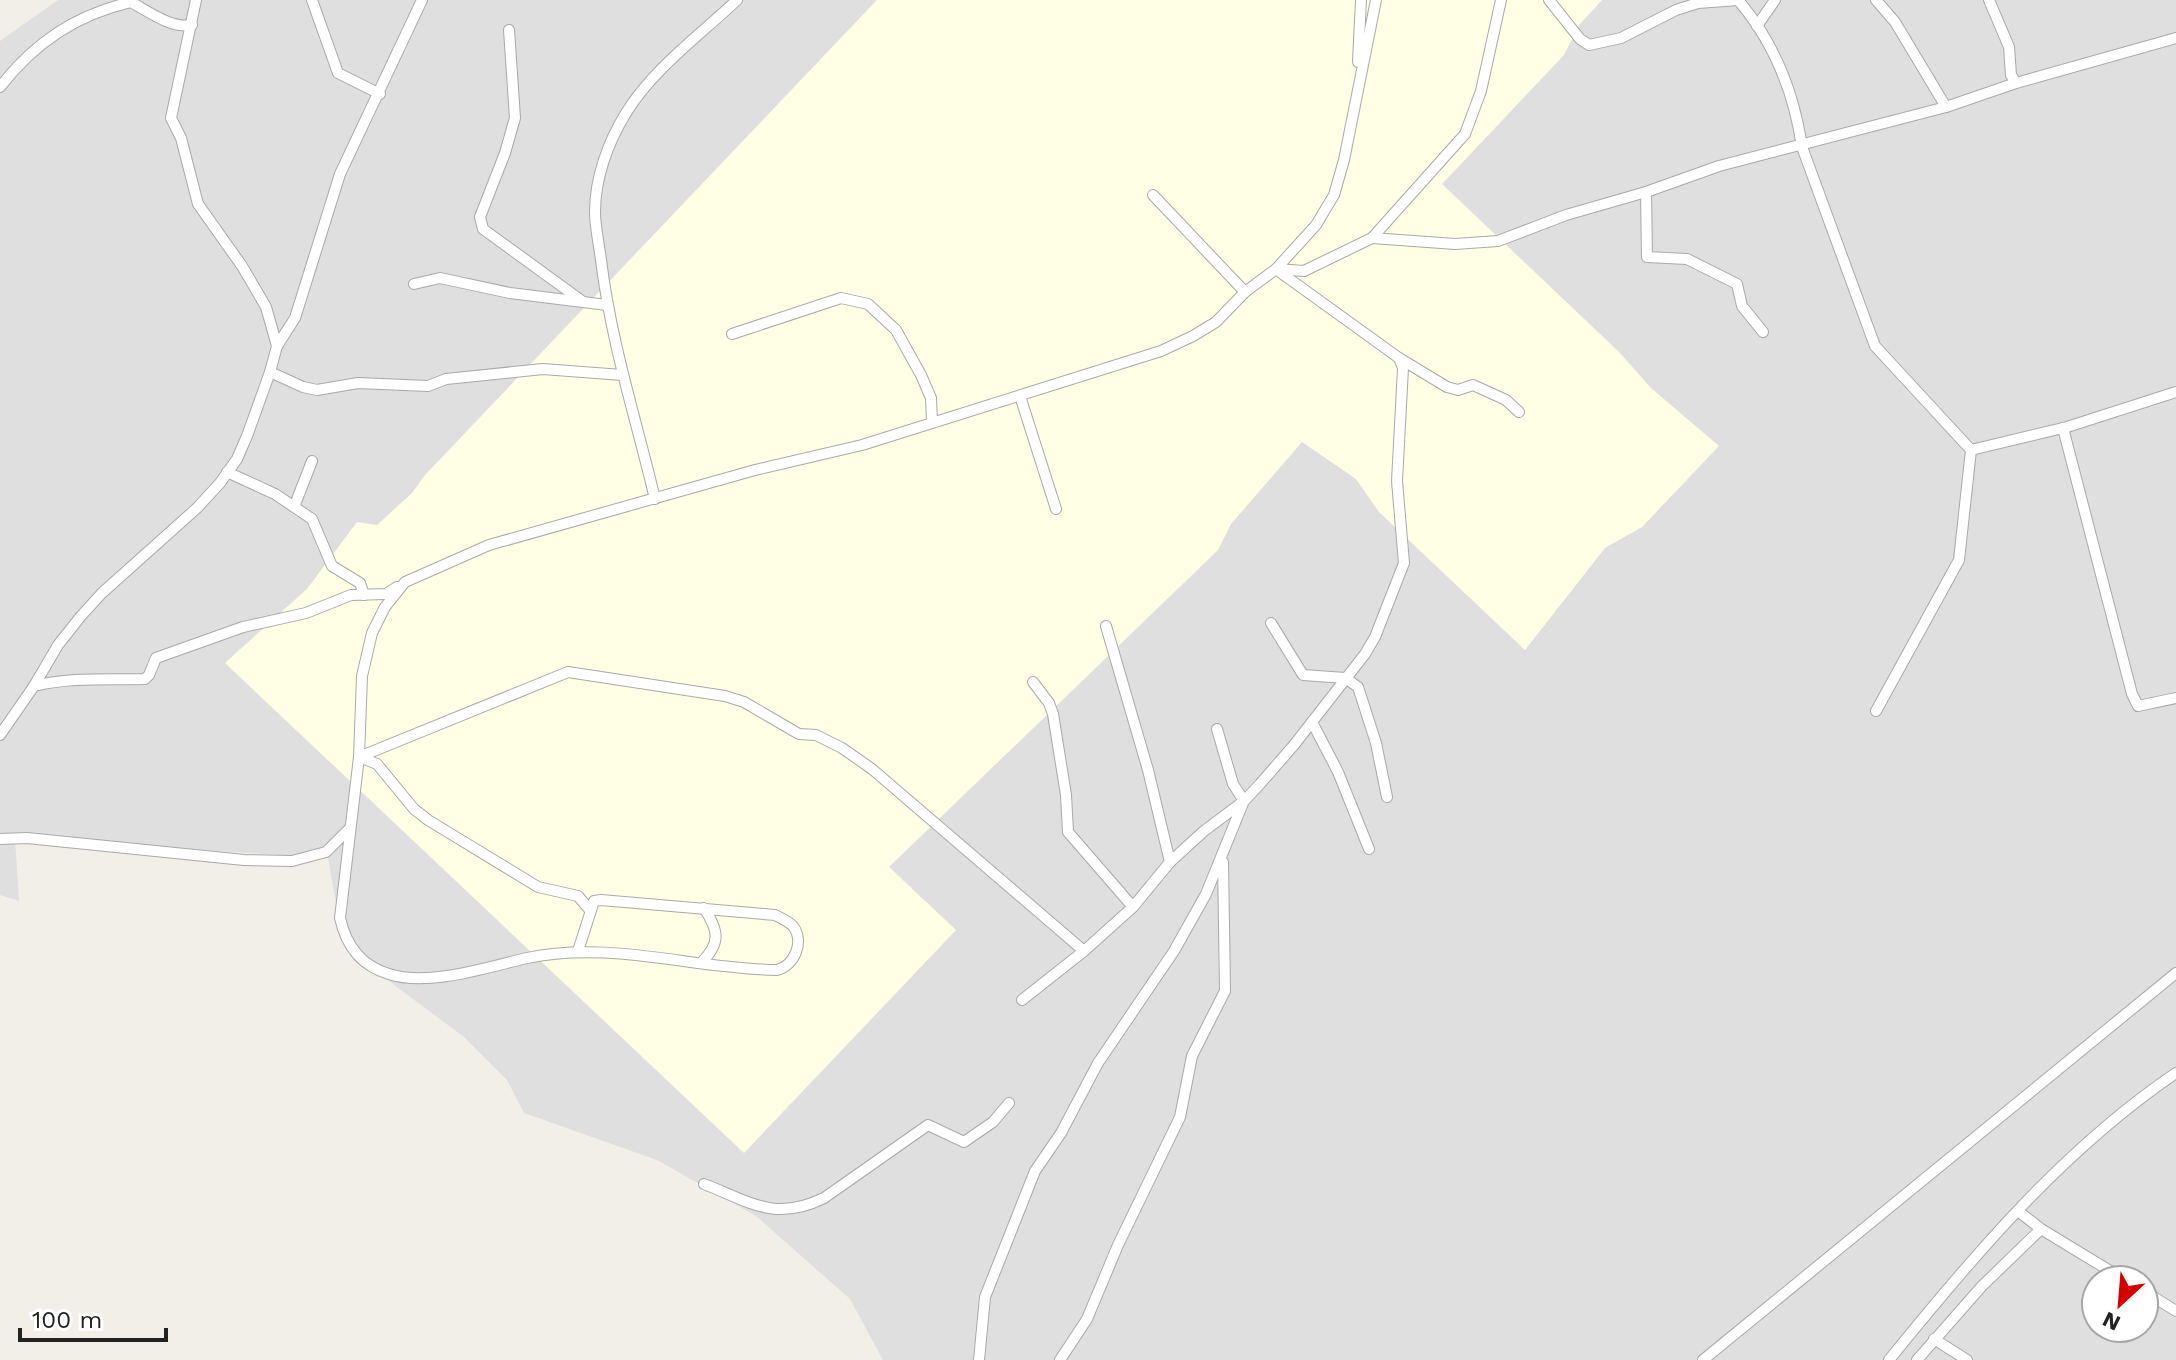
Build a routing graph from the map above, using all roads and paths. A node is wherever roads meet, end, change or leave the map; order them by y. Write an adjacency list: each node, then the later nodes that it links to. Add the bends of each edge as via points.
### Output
1 (196, 0): 13 (street)
2 (312, 0): 20 (street, via 338,73)
3 (422, 0): 20 (street)
4 (737, 0): 30 (street, via 662,69 626,112 603,160 595,211)
5 (1361, 0): 17 (street)
6 (1376, 0): 17 (street)
7 (1501, 0): 25 (street, via 1481,91 1465,134)
8 (1549, 0): 14 (street, via 1589,45 1621,38 1698,3 1738,0)
9 (1775, 0): 14 (street)
10 (1876, 0): 21 (street)
11 (1989, 0): 18 (street, via 2009,47)
12 (129, 1): 13 (street, via 182,27); 19 (street, via 65,26 16,66)
13 (192, 25): 33 (street, via 171,118 198,204 266,307)
14 (1757, 26): 22 (street, via 1789,86)
15 (509, 30): 29 (street, via 515,118 480,217 483,229)
16 (2176, 38): 18 (street)
17 (1359, 80): 26 (street, via 1334,195 1316,225)
18 (2016, 83): 21 (street)
19 (0, 87)
20 (380, 94): 33 (street, via 340,174 295,318)
21 (1946, 107): 22 (street)
22 (1802, 147): 23 (street, via 1719,166); 42 (street, via 1875,346)
23 (1646, 192): 25 (street, via 1498,241 1455,244); 31 (street, via 1647,257 1687,259 1737,284 1742,306)
24 (1153, 195): 28 (street)
25 (1372, 238): 26 (street, via 1304,271)
26 (1276, 269): 28 (street); 34 (street)
27 (414, 284): 29 (street, via 440,278)
28 (1245, 292): 38 (street, via 1216,322 1161,351)
29 (582, 301): 30 (street)
30 (607, 305): 36 (street)
31 (1763, 332)
32 (732, 334): 40 (street, via 841,298 868,304 896,330 921,375 931,398)
33 (277, 346): 35 (street)
34 (1399, 358): 39 (street, via 1447,387 1473,385); 52 (street, via 1403,368 1397,481 1404,563 1375,637)
35 (270, 372): 36 (street, via 317,390 358,383 428,386 446,379 543,369); 44 (street, via 247,436)
36 (622, 375): 45 (street)
37 (2176, 392): 41 (street)
38 (1020, 396): 40 (street); 47 (street)
39 (1519, 412)
40 (932, 422): 45 (street)
41 (2063, 428): 42 (street); 55 (street, via 2132,694 2138,706)
42 (1971, 450): 56 (street, via 1959,560)
43 (312, 461): 46 (street)
44 (227, 472): 46 (street); 54 (street, via 197,508 91,604)
45 (655, 499): 48 (street, via 489,545)
46 (294, 507): 49 (street, via 312,519 332,566 360,583)
47 (1056, 509)
48 (405, 582): 49 (street, via 386,594); 60 (street, via 372,633 362,676)
49 (364, 595): 54 (street, via 161,655 145,679)
50 (1271, 623): 52 (street, via 1303,675)
51 (1106, 626): 67 (street)
52 (1345, 678): 57 (street); 61 (street, via 1358,687)
53 (1033, 682): 68 (street, via 1053,714 1068,832)
54 (34, 686): 59 (street)
55 (2176, 698)
56 (1876, 711)
57 (1312, 722): 62 (street); 65 (street)
58 (1217, 729): 62 (street, via 1233,784)
59 (0, 735)
60 (359, 757): 63 (street); 70 (street, via 377,764 428,820 538,887 578,896); 72 (street, via 568,672 725,696 799,734 816,735 872,769)
61 (1387, 797)
62 (1244, 801): 66 (street); 67 (street)
63 (349, 829): 64 (street, via 326,852 292,861); 71 (street, via 340,918 345,939 373,967 404,978 424,977)
64 (0, 839)
65 (1369, 849)
66 (1223, 856): 83 (street, via 1174,951 1098,1063 1035,1171 985,1297); 84 (street, via 1225,991 1192,1056 1180,1117 1087,1319)
67 (1170, 862): 68 (street)
68 (1133, 907): 72 (street)
69 (704, 908): 70 (street, via 609,899 594,901); 73 (street, via 716,940); 73 (street, via 775,915 791,923 798,934 788,968)
70 (589, 909): 71 (street)
71 (578, 951): 73 (street)
72 (1084, 951): 75 (street)
73 (701, 963)
74 (2176, 973): 85 (street)
75 (1022, 1000)
76 (2176, 1073): 79 (street, via 2056,1169)
77 (1009, 1103): 78 (street, via 964,1142 928,1125 807,1207 759,1208)
78 (704, 1184)
79 (2018, 1211): 80 (street); 86 (street)
80 (2041, 1229): 81 (street); 82 (street)
81 (2099, 1264)
82 (1934, 1339): 87 (street); 88 (street)
83 (979, 1360)
84 (1060, 1360)
85 (1703, 1360)
86 (1889, 1360)
87 (1917, 1360)
88 (1967, 1360)

